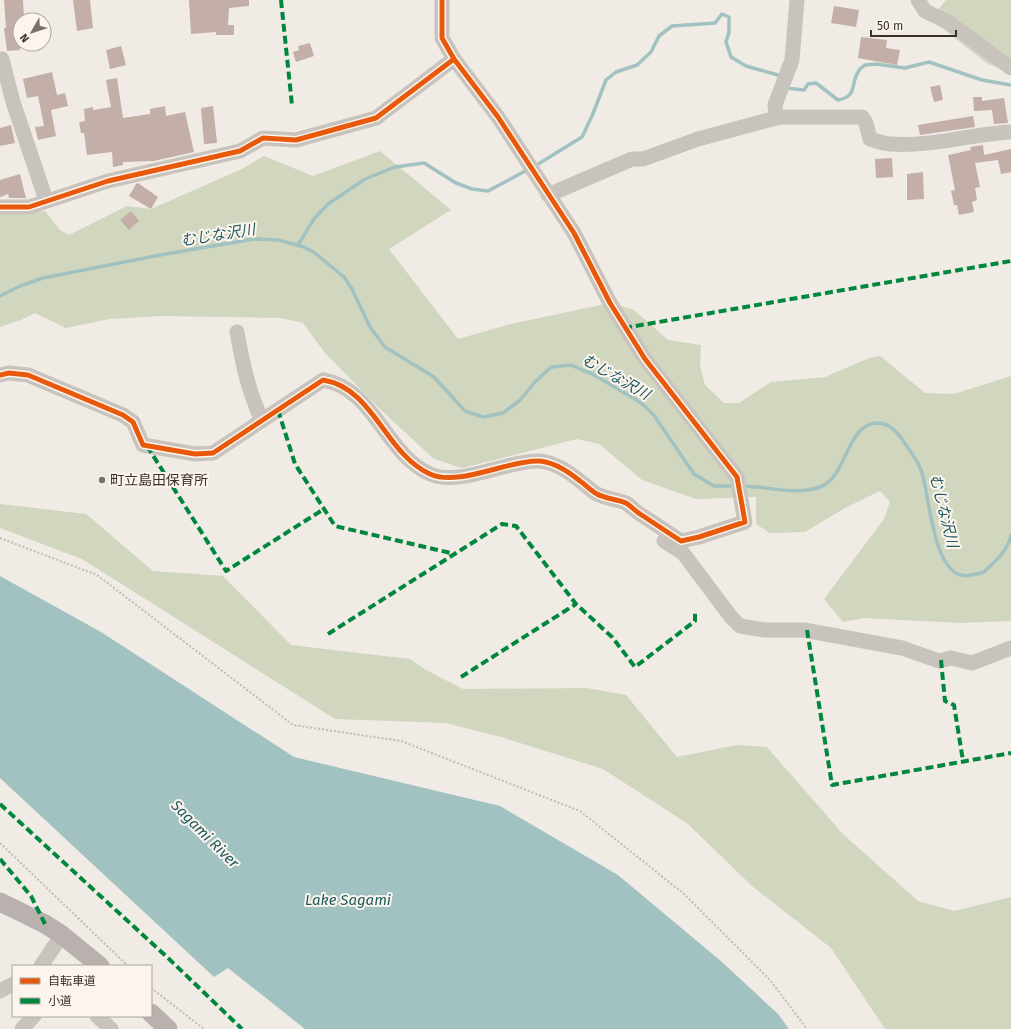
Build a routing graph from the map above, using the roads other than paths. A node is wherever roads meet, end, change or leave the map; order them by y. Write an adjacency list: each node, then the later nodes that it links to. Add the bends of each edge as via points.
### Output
1 (442, 0): 5 (street, via 442,38)
2 (797, 0): 7 (street, via 792,60 775,104)
3 (918, 0): 6 (street, via 925,11 948,22)
4 (2, 59): 10 (street, via 13,102)
5 (454, 59): 9 (street, via 498,117); 10 (street, via 376,118 296,140 263,138 240,151 108,181)
6 (1011, 68)
7 (776, 118): 8 (street, via 862,117 870,139 890,144 927,144); 9 (street, via 698,139 643,159 632,159)
8 (1011, 132)
9 (548, 195): 15 (street, via 574,233 610,303 645,359 737,477 745,522 681,541)
10 (46, 200): 11 (street, via 29,207)
11 (0, 207)
12 (237, 332): 14 (street, via 249,391)
13 (0, 375): 14 (street, via 28,375 123,415 133,422 143,445 196,454 213,453)
14 (262, 421): 15 (street, via 323,380 334,382 351,391 415,465 430,474 444,477 464,476 537,461 558,466 596,494 626,503)
15 (638, 512): 16 (street, via 644,523 665,543 683,553 740,626 765,630 807,630 902,648 939,661 951,658 972,663)
16 (1011, 648)
17 (0, 902): 18 (main road)
18 (62, 935): 19 (street); 20 (main road)
19 (42, 965)
20 (99, 965)
21 (12, 985): 22 (street)
22 (0, 991)
23 (152, 1014): 28 (main road)
24 (33, 1017): 26 (street)
25 (98, 1017): 27 (street)
26 (22, 1029)
27 (111, 1029)
28 (168, 1029)

